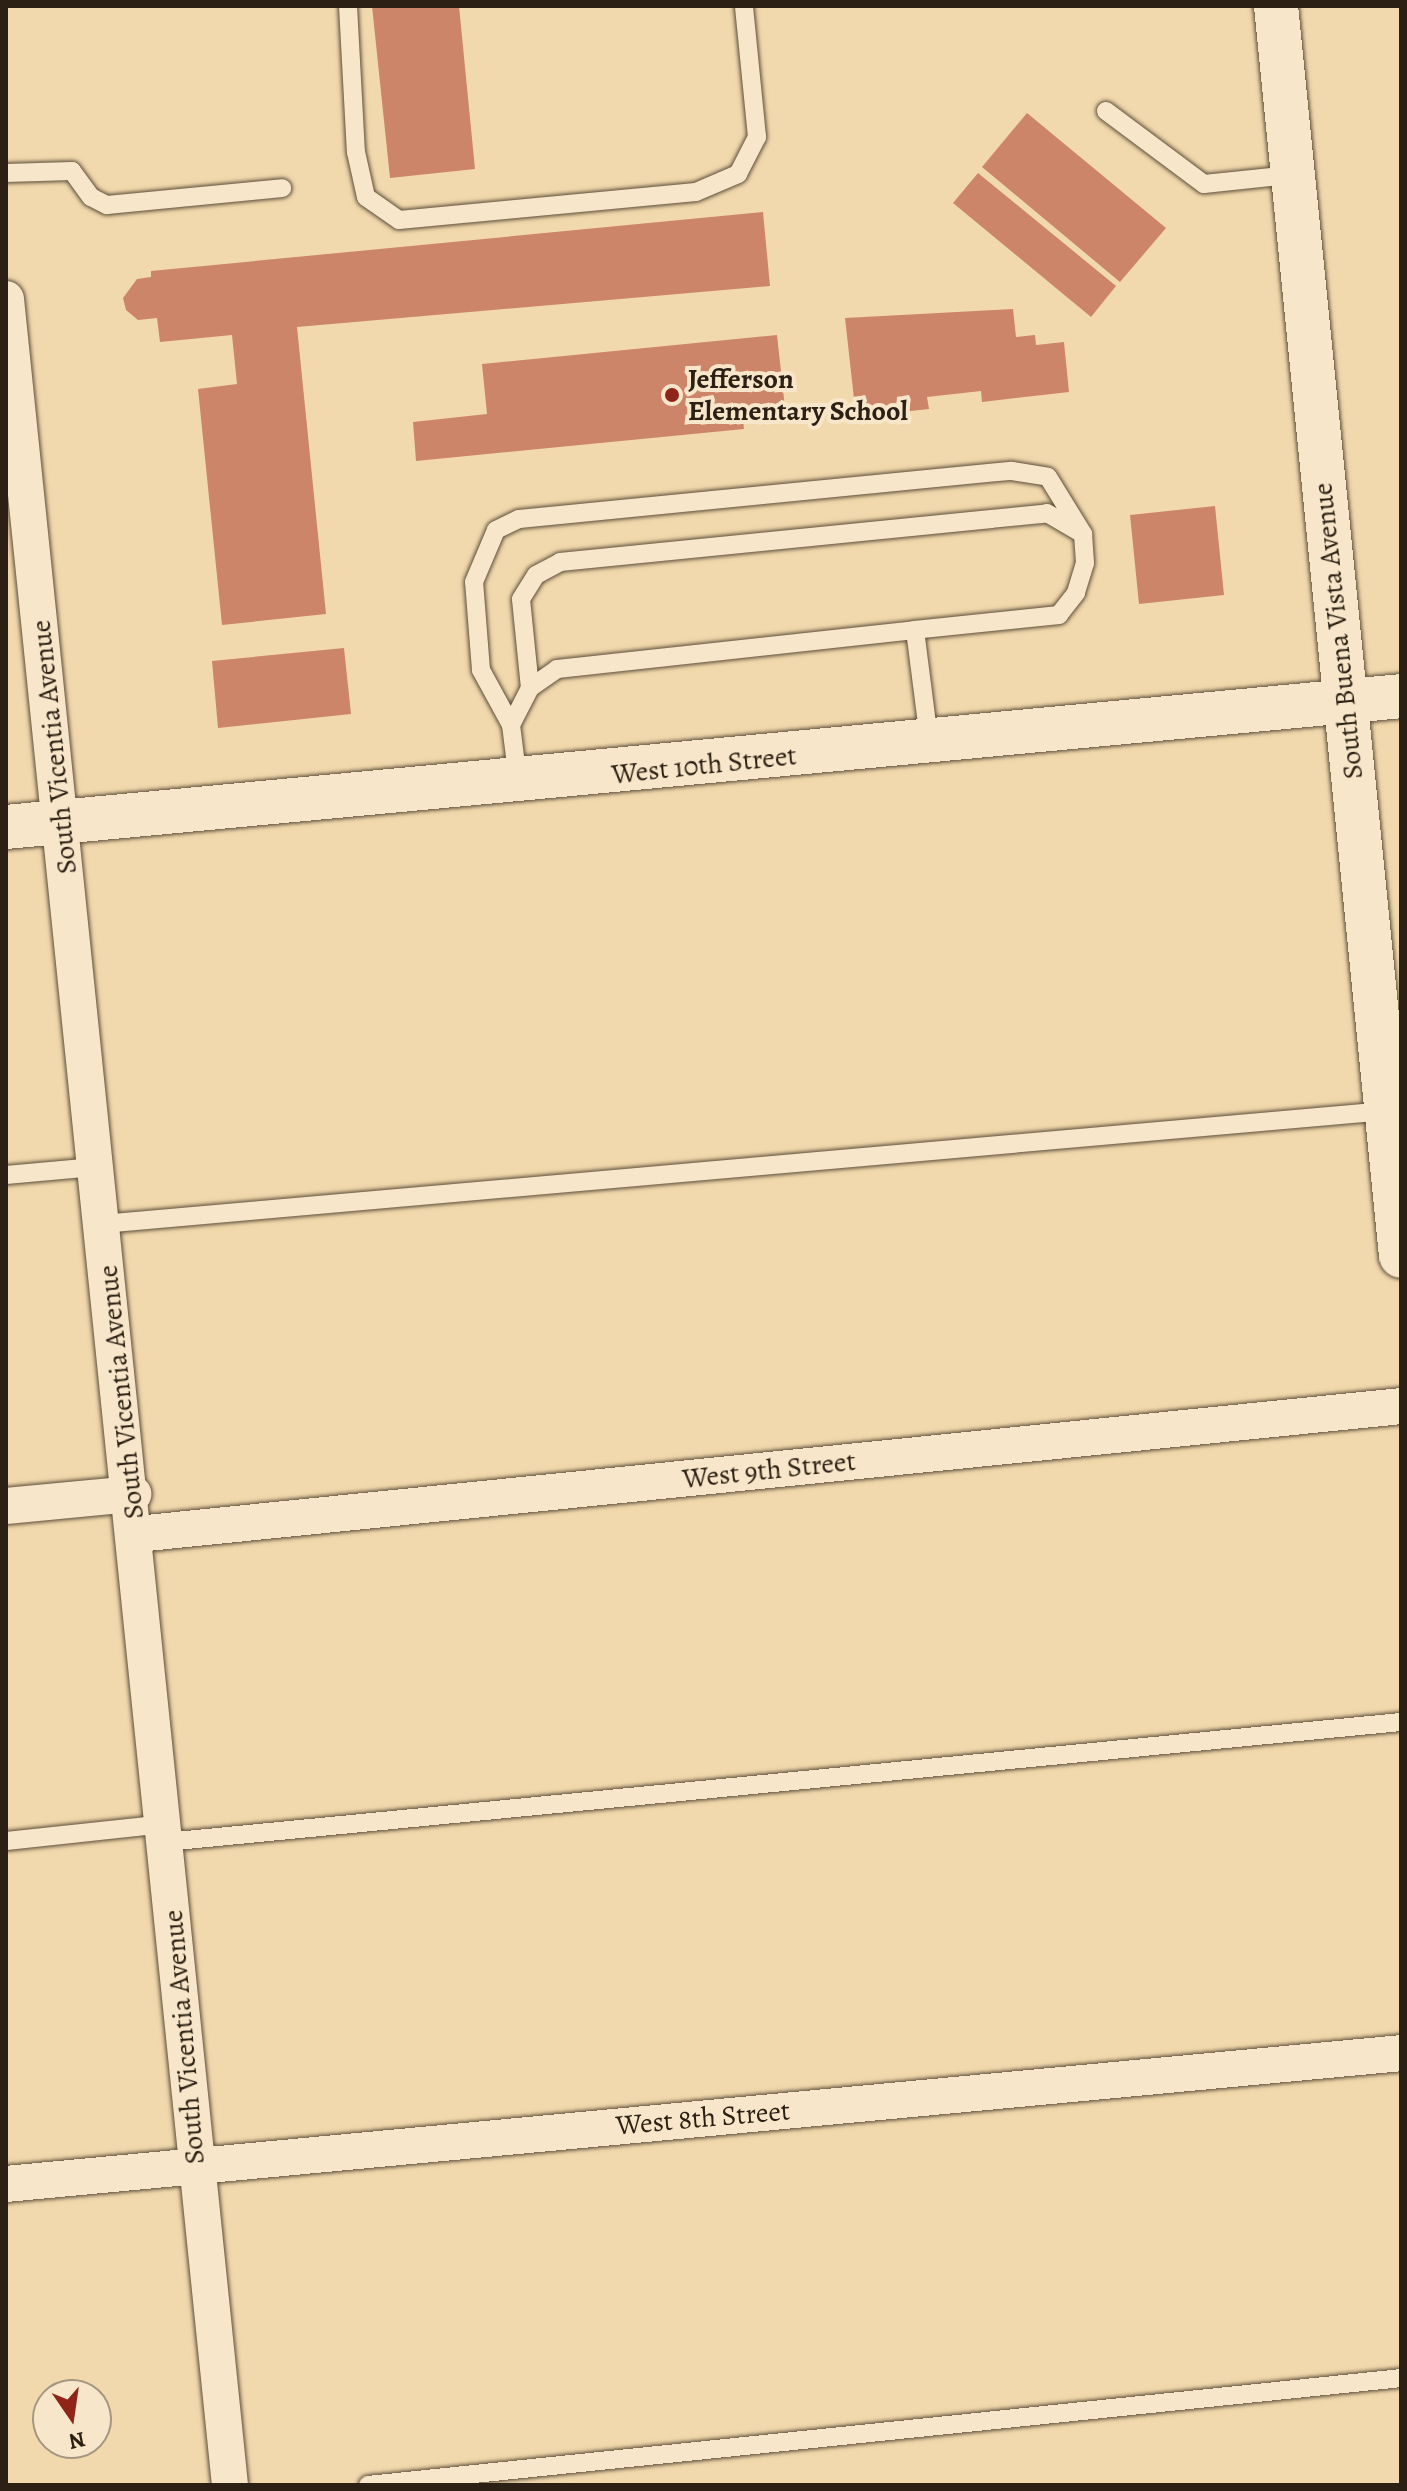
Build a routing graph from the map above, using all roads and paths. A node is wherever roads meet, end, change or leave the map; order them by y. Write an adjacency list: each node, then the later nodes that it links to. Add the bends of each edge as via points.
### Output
1 (348, 6): 2 (lane, via 356,152 366,197 399,220 696,192 738,174 757,137)
2 (744, 6)
3 (1276, 6): 6 (street, South Buena Vista Avenue)
4 (1106, 111): 6 (lane, via 1204,184)
5 (6, 173): 7 (lane, via 72,171 91,197 107,205)
6 (1289, 175): 14 (street, South Buena Vista Avenue)
7 (282, 188)
8 (6, 299): 9 (street, South Vicentia Avenue)
9 (18, 528): 18 (street, South Vicentia Avenue)
10 (1083, 534): 11 (lane, via 1083,578 1059,615); 12 (lane, via 1063,519 1032,514 560,562 536,575 521,599); 15 (lane, via 1062,491 1029,470 519,519 496,530 474,582 481,670)
11 (915, 630): 12 (lane, via 569,667); 16 (lane)
12 (530, 688): 15 (lane)
13 (1401, 696): 14 (street, West 10th Street)
14 (1345, 702): 16 (street, West 10th Street); 20 (street, South Buena Vista Avenue)
15 (511, 725): 17 (lane)
16 (929, 742): 17 (street, West 10th Street)
17 (519, 783): 18 (street, West 10th Street)
18 (62, 821): 19 (street, West 10th Street); 22 (street, South Vicentia Avenue)
19 (6, 827)
20 (1390, 1032): 21 (street, South Buena Vista Avenue)
21 (1387, 1111): 24 (lane); 25 (street, South Buena Vista Avenue)
22 (95, 1167): 23 (lane); 24 (street, South Vicentia Avenue)
23 (6, 1175)
24 (102, 1224): 27 (street, South Vicentia Avenue)
25 (1401, 1256)
26 (1401, 1406): 29 (street, West 9th Street)
27 (133, 1494): 28 (street); 29 (street, South Vicentia Avenue)
28 (6, 1506)
29 (137, 1534): 31 (street, South Vicentia Avenue)
30 (1401, 1722): 31 (lane)
31 (165, 1833): 32 (lane); 34 (street, South Vicentia Avenue)
32 (6, 1841)
33 (1401, 2053): 34 (street, West 8th Street)
34 (195, 2165): 35 (street, West 8th Street); 37 (street, South Vicentia Avenue)
35 (6, 2184)
36 (1401, 2378): 38 (lane)
37 (230, 2485)
38 (368, 2485)

